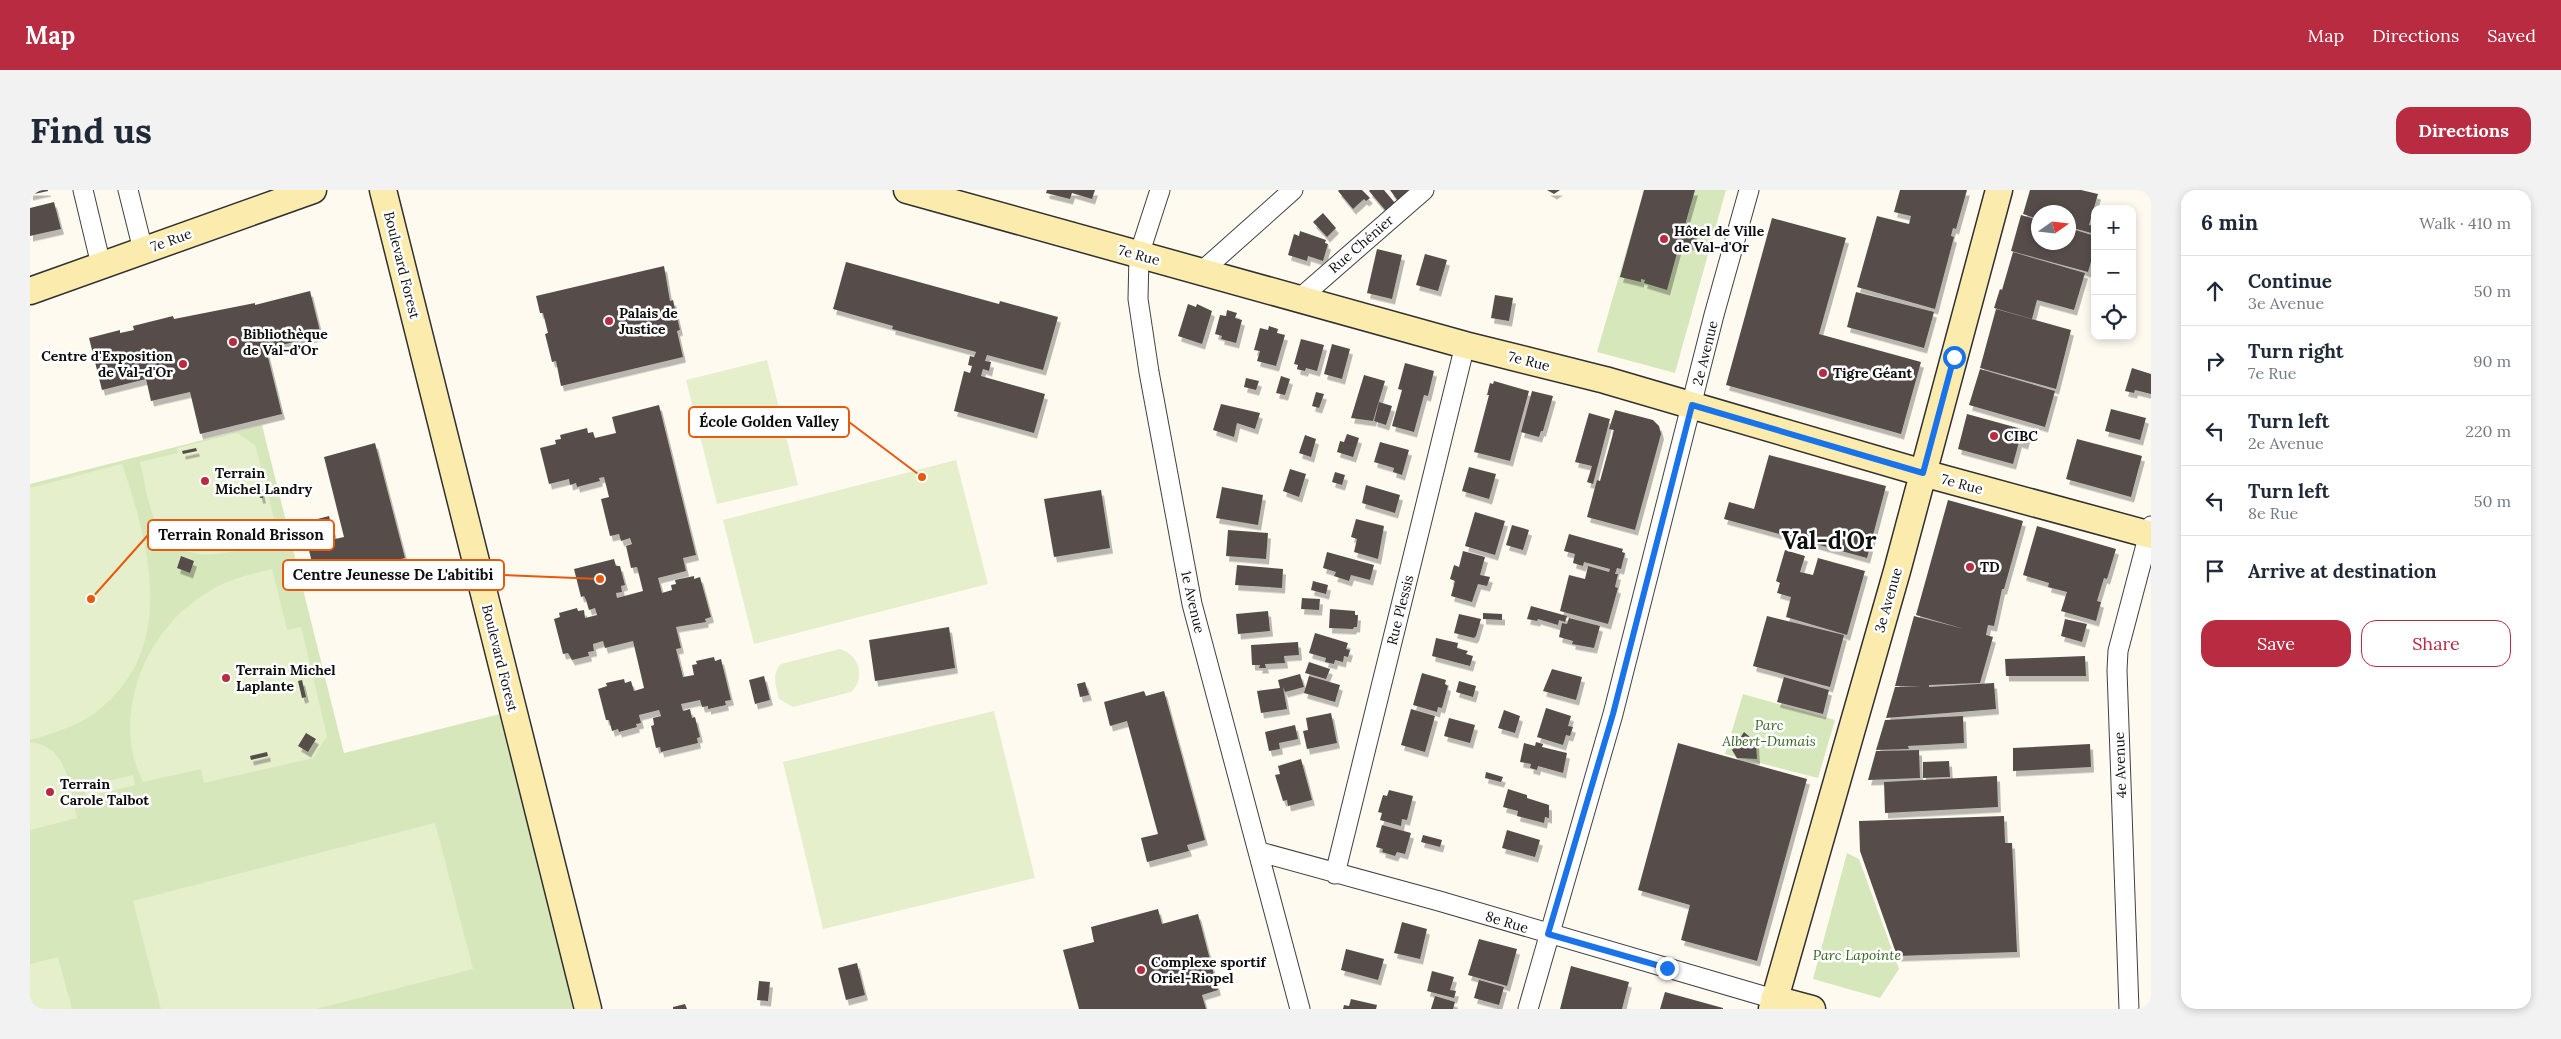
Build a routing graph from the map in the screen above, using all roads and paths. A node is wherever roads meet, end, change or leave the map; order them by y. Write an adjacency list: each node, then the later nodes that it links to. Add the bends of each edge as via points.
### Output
1 (83, 190): 13 (street)
2 (128, 190): 11 (street)
3 (313, 190): 11 (street, 7e Rue)
4 (383, 190): 25 (street, Boulevard Forest)
5 (908, 190): 12 (street, 7e Rue)
6 (1160, 190): 12 (street, 1e Avenue)
7 (1293, 190): 14 (street)
8 (1424, 190): 16 (street, Rue Chénier)
9 (1749, 190): 18 (street, 2e Avenue)
10 (1999, 190): 19 (street, 3e Avenue)
11 (143, 250): 13 (street, 7e Rue)
12 (1140, 255): 14 (street, 7e Rue); 21 (street, 1e Avenue, via 1140,321 1192,604)
13 (101, 265): 15 (street, 7e Rue)
14 (1201, 272): 16 (street, 7e Rue)
15 (30, 291)
16 (1299, 299): 17 (street, 7e Rue)
17 (1465, 345): 18 (street, 7e Rue); 22 (street, Rue Plessis)
18 (1692, 405): 19 (street, 7e Rue); 23 (street, 2e Avenue, via 1613,714)
19 (1923, 473): 20 (street, 7e Rue); 24 (street, 3e Avenue)
20 (2150, 532): 29 (street, 4e Avenue, via 2118,651 2117,670)
21 (1260, 852): 22 (street, 8e Rue); 26 (street, 1e Avenue)
22 (1335, 874): 23 (street, 8e Rue)
23 (1548, 934): 24 (street, 8e Rue); 27 (street, 2e Avenue)
24 (1773, 1004): 28 (street, 8e Rue)
25 (588, 1009)
26 (1300, 1009)
27 (1528, 1009)
28 (1812, 1009)
29 (2129, 1009)

